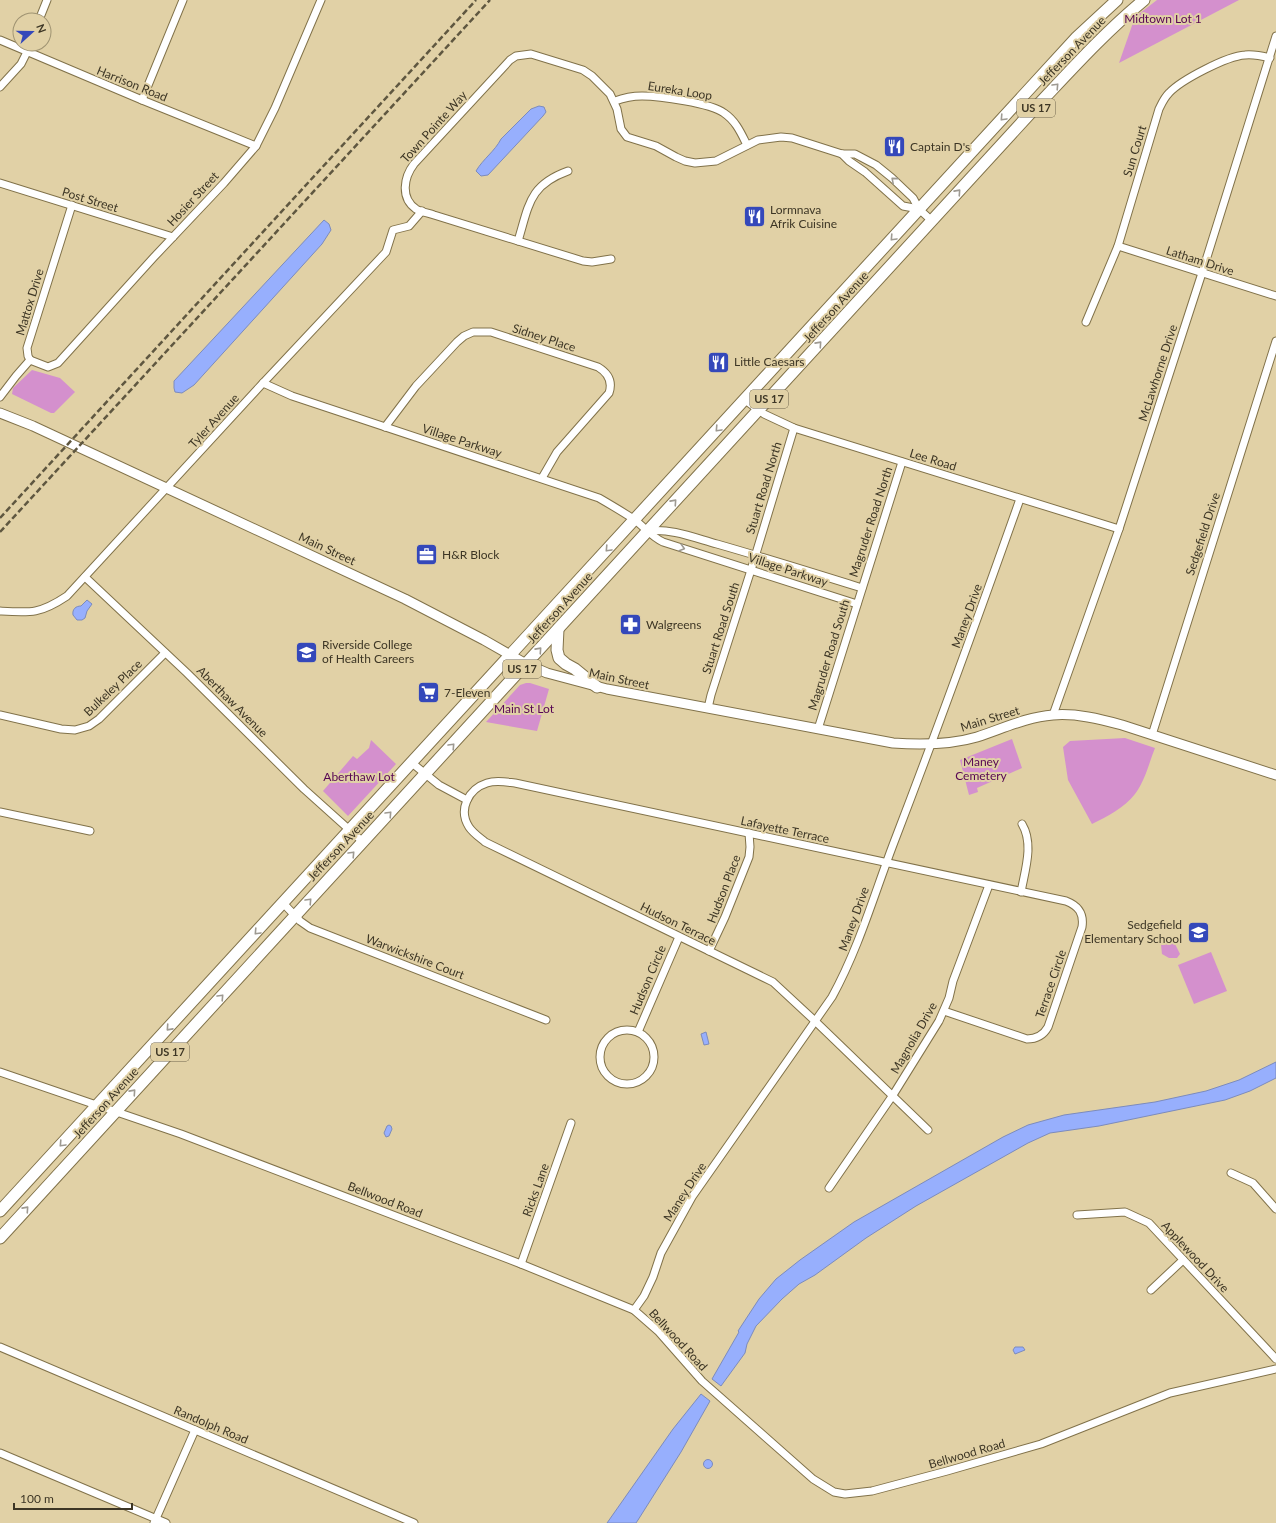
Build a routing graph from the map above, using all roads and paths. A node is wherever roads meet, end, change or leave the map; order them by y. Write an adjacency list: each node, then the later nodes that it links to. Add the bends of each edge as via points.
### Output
1 (46, 0): 6 (street)
2 (183, 0): 13 (street)
3 (321, 0): 15 (street, Hosier Street)
4 (1117, 0): 21 (main road, Jefferson Avenue / US 17, one-way to 21, via 1077,37)
5 (1144, 0): 23 (main road, Jefferson Avenue / US 17, one-way to 5, via 1092,47)
6 (42, 12)
7 (1276, 36): 11 (street, McLawhorne Drive)
8 (0, 40): 9 (street, Harrison Road)
9 (12, 45)
10 (28, 52): 12 (street, via 13,74); 13 (street, Harrison Road)
11 (1270, 58): 26 (street, Sun Court, via 1250,55 1229,58 1180,84 1169,93 1159,109); 28 (street, McLawhorne Drive)
12 (0, 87)
13 (142, 100): 15 (street, Harrison Road)
14 (615, 101): 16 (street, Eureka Loop, via 643,96 713,107 722,111 736,124); 16 (street, via 622,129 627,137 656,146 685,161 716,161); 22 (street, Town Pointe Way, via 583,70 535,55 516,56 409,170 405,186 406,196 412,206)
15 (256, 146): 24 (street, Hosier Street)
16 (747, 146): 17 (street, via 758,140 781,137)
17 (842, 154): 21 (street, via 903,206); 21 (street, one-way to 17, via 914,198 876,165 855,154)
18 (568, 171): 25 (street, via 542,184 531,198)
19 (0, 184): 20 (street, Post Street)
20 (72, 205): 24 (street, Post Street); 32 (street, Mattox Drive, via 27,348)
21 (919, 209): 23 (street); 35 (main road, Jefferson Avenue / US 17, one-way to 35)
22 (422, 211): 25 (street, Town Pointe Way); 33 (street, Tyler Avenue, via 409,226 393,230 386,252)
23 (932, 221): 36 (main road, Jefferson Avenue / US 17, one-way to 23)
24 (173, 237): 32 (street, Hosier Street, via 58,363 48,367)
25 (518, 241): 27 (street, Town Pointe Way, via 582,261 600,262)
26 (1118, 246): 28 (street, Latham Drive); 30 (street, Sun Court)
27 (611, 259)
28 (1202, 273): 29 (street, Latham Drive); 45 (street, McLawhorne Drive)
29 (1276, 296)
30 (1086, 322)
31 (1276, 341): 64 (street, Sedgefield Drive)
32 (30, 360): 34 (street)
33 (263, 383): 38 (street, Village Parkway, via 292,396); 42 (street, Tyler Avenue)
34 (0, 397)
35 (745, 400): 36 (street, Lee Road); 44 (main road, Jefferson Avenue / US 17, one-way to 44)
36 (759, 410): 39 (street, Lee Road); 46 (main road, Jefferson Avenue / US 17, one-way to 36)
37 (0, 413): 42 (main road, Main Street)
38 (386, 427): 41 (street, Village Parkway); 41 (street, Sidney Place, via 416,386 447,351 464,336 473,332 491,332 604,370 611,381 609,393 557,452)
39 (794, 428): 40 (street, Lee Road); 48 (street, Stuart Road North)
40 (902, 462): 43 (street, Lee Road); 52 (street, Magruder Road North)
41 (542, 478): 44 (street, Village Parkway, via 599,498)
42 (167, 489): 51 (street, Tyler Avenue); 57 (main road, Main Street, via 407,600)
43 (1020, 499): 45 (street, Lee Road); 65 (street, Maney Drive)
44 (635, 520): 46 (street, Village Parkway); 57 (main road, Jefferson Avenue / US 17, one-way to 57)
45 (1119, 529): 62 (street, McLawhorne Drive)
46 (648, 531): 47 (street, Village Parkway, via 666,530); 49 (street, Village Parkway, one-way to 49, via 658,540); 55 (main road, Jefferson Avenue / US 17)
47 (718, 544): 48 (street, Village Parkway); 49 (street)
48 (756, 555): 50 (street, Stuart Road South); 52 (street, Village Parkway)
49 (713, 558): 50 (street, Village Parkway)
50 (751, 570): 53 (street, Village Parkway); 60 (street, Stuart Road South)
51 (85, 578): 54 (street, Tyler Avenue, via 67,596 39,611); 56 (street, Aberthaw Avenue)
52 (862, 588): 53 (street, Magruder Road South)
53 (857, 604): 63 (street, Magruder Road South)
54 (0, 611)
55 (558, 629): 58 (main road, Jefferson Avenue / US 17, one-way to 55); 59 (main road, via 559,658)
56 (165, 653): 61 (street, Bulkeley Place, via 99,719 82,729 68,730); 72 (street, Aberthaw Avenue, via 304,789)
57 (510, 655): 58 (main road, Main Street); 66 (main road, Jefferson Avenue / US 17)
58 (526, 664): 59 (main road, Main Street, via 547,673); 67 (main road, Jefferson Avenue / US 17, one-way to 58)
59 (597, 687): 60 (main road, Main Street)
60 (708, 708): 63 (main road, Main Street)
61 (0, 715)
62 (1053, 715): 64 (main road, Main Street, via 1099,719); 65 (main road, Main Street, via 1026,720 970,739)
63 (818, 729): 65 (main road, Main Street, via 893,743)
64 (1152, 735): 68 (main road, Main Street)
65 (932, 744): 76 (street, Maney Drive)
66 (412, 763): 67 (street); 72 (main road, Jefferson Avenue / US 17)
67 (425, 774): 69 (street); 75 (main road, Jefferson Avenue / US 17, one-way to 67)
68 (1276, 775)
69 (466, 800): 74 (street, Lafayette Terrace, via 474,790 488,783 515,783); 82 (street, Hudson Terrace, via 466,821 472,831 485,842)
70 (0, 812): 73 (street)
71 (1022, 824): 78 (street, via 1029,845)
72 (350, 830): 75 (street, Aberthaw Avenue); 79 (main road, Jefferson Avenue / US 17)
73 (90, 831)
74 (750, 833): 76 (street, Lafayette Terrace); 83 (street, Hudson Place, via 748,857)
75 (363, 842): 80 (main road, Jefferson Avenue / US 17, one-way to 75)
76 (886, 863): 77 (street, Lafayette Terrace); 86 (street, Maney Drive, via 854,954)
77 (989, 884): 78 (street, Lafayette Terrace); 84 (street, Magnolia Drive)
78 (1021, 892): 81 (street, Lafayette Terrace, via 1072,903 1081,913)
79 (283, 903): 80 (street, Warwickshire Court); 90 (main road, Jefferson Avenue / US 17, one-way to 90)
80 (295, 916): 85 (street, Warwickshire Court, via 310,928); 91 (main road, Jefferson Avenue / US 17, one-way to 80)
81 (1081, 932): 84 (street, Terrace Circle, via 1048,1027 1038,1037 1027,1038)
82 (679, 937): 83 (street, Hudson Terrace); 87 (street, Hudson Circle)
83 (709, 951): 86 (street, Hudson Terrace, via 773,982)
84 (944, 1011): 89 (street, Magnolia Drive)
85 (546, 1020)
86 (815, 1020): 89 (street, Hudson Terrace); 103 (street, Maney Drive, via 692,1197 665,1246 644,1296)
87 (638, 1032): 87 (street, Hudson Circle, via 630,1030 614,1034 604,1043 601,1050 603,1070 618,1083 639,1082 653,1068 653,1047)
88 (0, 1072): 90 (street, Bellwood Road)
89 (893, 1096): 93 (street, Hudson Terrace); 95 (street, Magnolia Drive)
90 (98, 1105): 91 (street, Bellwood Road); 97 (main road, Jefferson Avenue / US 17, one-way to 97)
91 (116, 1111): 99 (main road, Jefferson Avenue / US 17, one-way to 91); 101 (street, Bellwood Road)
92 (571, 1123): 101 (street, Ricks Lane)
93 (928, 1130)
94 (1231, 1173): 96 (street, via 1253,1183)
95 (829, 1188)
96 (1276, 1209)
97 (0, 1211)
98 (1077, 1214): 100 (street, Applewood Drive, via 1125,1212 1149,1223)
99 (0, 1238)
100 (1183, 1260): 102 (street); 105 (street, Applewood Drive)
101 (521, 1264): 103 (street, Bellwood Road)
102 (1151, 1290)
103 (634, 1310): 106 (street, Bellwood Road, via 658,1331 702,1382 813,1479 834,1492 844,1494 872,1491 947,1472 1041,1444 1170,1393)
104 (0, 1347): 107 (street, Randolph Road)
105 (1276, 1359)
106 (1276, 1369)
107 (195, 1430): 109 (street); 111 (street, Randolph Road)
108 (0, 1453): 109 (street)
109 (155, 1521): 110 (street)
110 (166, 1523)
111 (414, 1523)

